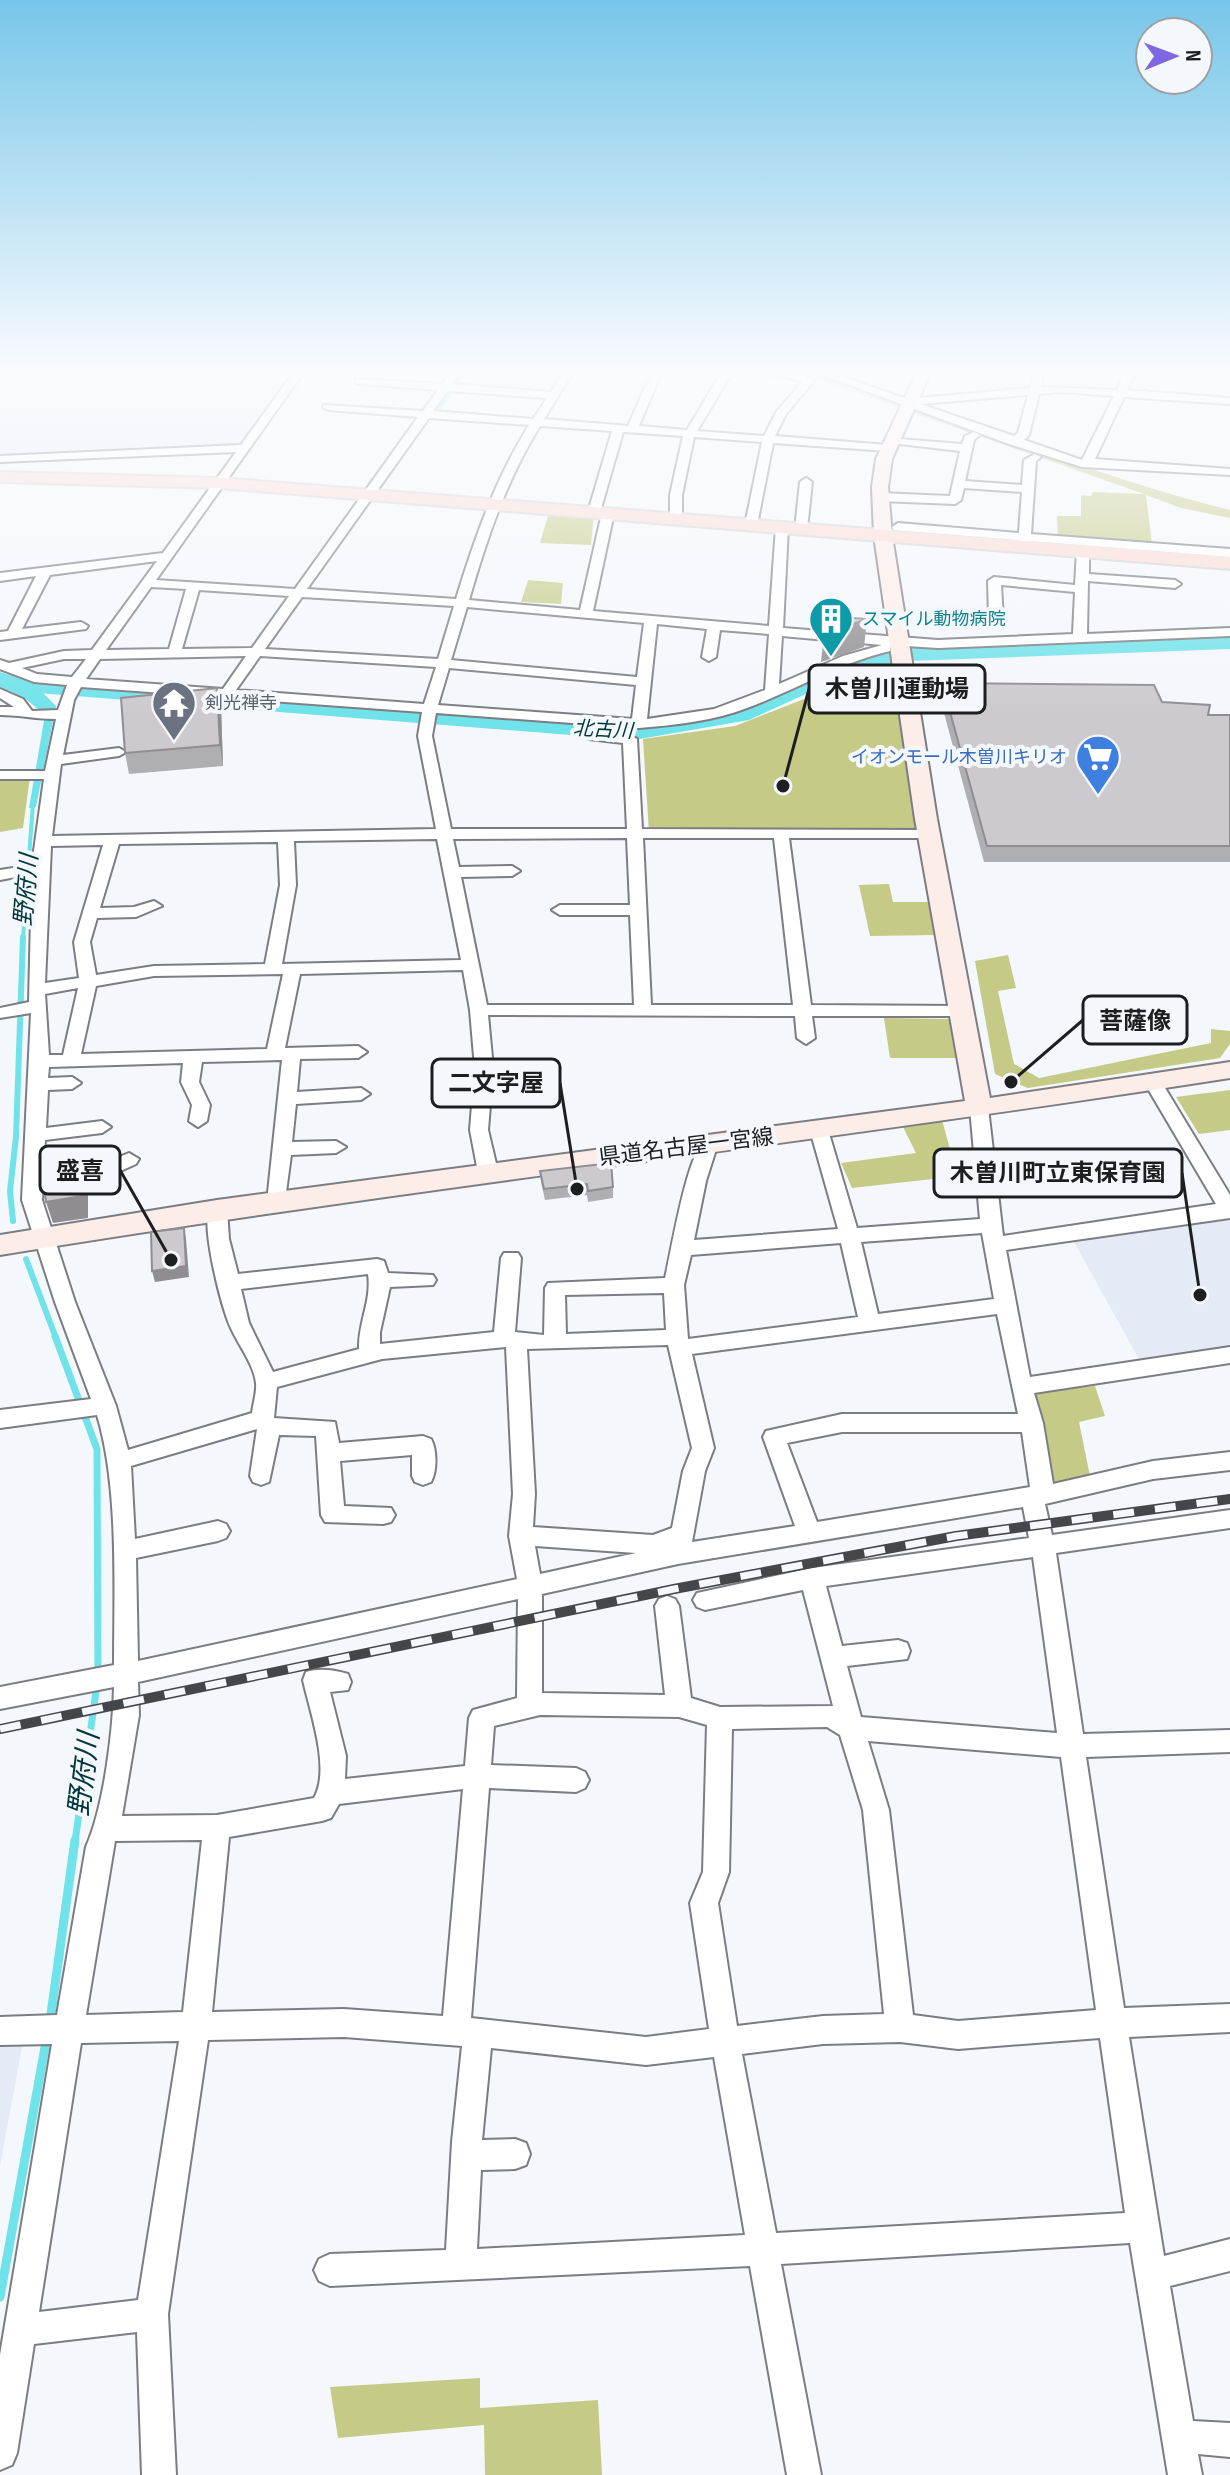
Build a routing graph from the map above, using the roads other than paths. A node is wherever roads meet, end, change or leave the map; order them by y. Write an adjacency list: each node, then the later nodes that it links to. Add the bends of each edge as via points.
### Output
1 (219, 484): 28 (street)
2 (239, 484): 14 (main road)
3 (377, 484): 14 (street)
4 (504, 484): 17 (street)
5 (607, 484): 18 (street)
6 (678, 484): 19 (street)
7 (758, 484): 20 (street)
8 (805, 484): 21 (street)
9 (882, 484): 15 (street)
10 (958, 484): 16 (street, via 955,500)
11 (965, 484): 13 (street)
12 (1029, 484): 13 (street)
13 (1029, 489): 24 (street)
14 (370, 495): 17 (main road); 36 (street)
15 (880, 497): 16 (street); 22 (street)
16 (947, 500): 23 (street)
17 (494, 504): 18 (main road); 37 (street)
18 (601, 513): 19 (main road); 38 (street)
19 (676, 519): 20 (main road)
20 (751, 525): 21 (main road)
21 (792, 528): 22 (main road); 43 (street)
22 (890, 532): 23 (main road); 47 (street)
23 (952, 536): 24 (main road)
24 (1025, 542): 25 (street); 26 (main road)
25 (1124, 549): 26 (main road); 27 (street); 29 (main road)
26 (1083, 551): 33 (street)
27 (1230, 553)
28 (166, 556): 30 (street); 32 (street)
29 (1230, 563)
30 (45, 571): 31 (street); 45 (street)
31 (0, 577)
32 (147, 583): 35 (street); 49 (street)
33 (1082, 583): 34 (street); 39 (street, via 994,581); 46 (street)
34 (1175, 584)
35 (194, 585): 36 (street); 50 (street)
36 (298, 591): 37 (street); 48 (street)
37 (461, 603): 38 (street); 52 (street)
38 (586, 614): 40 (street)
39 (996, 619)
40 (651, 620): 42 (street); 54 (street)
41 (81, 626): 45 (street)
42 (714, 626): 43 (street); 51 (street)
43 (776, 631): 47 (street); 55 (street)
44 (1230, 632): 46 (street)
45 (6, 635)
46 (1080, 639): 47 (street)
47 (895, 649): 55 (street, via 846,657); 69 (street)
48 (254, 652): 50 (street); 52 (street); 57 (street)
49 (94, 654): 50 (street); 53 (street); 58 (street)
50 (174, 654)
51 (709, 657)
52 (444, 663): 54 (street); 62 (street)
53 (4, 665): 58 (street)
54 (645, 682): 63 (street)
55 (772, 690): 63 (street, via 726,710)
56 (0, 693): 61 (street)
57 (226, 694): 58 (street); 62 (street)
58 (69, 697): 61 (street); 65 (street)
59 (743, 697): 63 (street)
60 (0, 711): 61 (street)
61 (30, 713)
62 (427, 716): 63 (street); 67 (street, via 630,739); 70 (street, via 425,736)
63 (639, 721)
64 (119, 752): 65 (street)
65 (47, 771): 66 (street); 72 (street)
66 (0, 775)
67 (637, 832): 68 (street); 70 (street); 80 (street)
68 (781, 833): 69 (street); 89 (street)
69 (929, 833): 90 (street)
70 (443, 834): 71 (street); 76 (street)
71 (286, 839): 73 (street); 84 (street, via 288,885)
72 (44, 841): 73 (street); 74 (street)
73 (112, 841): 81 (street)
74 (30, 869): 77 (street); 86 (street)
75 (512, 871): 76 (street)
76 (452, 872): 82 (street)
77 (0, 875)
78 (154, 906): 81 (street)
79 (560, 910): 80 (street)
80 (639, 910): 88 (street)
81 (91, 913): 85 (street, via 82,942)
82 (471, 962): 83 (street); 87 (street)
83 (293, 968): 84 (street); 93 (street)
84 (273, 969): 85 (street, via 154,971)
85 (88, 982): 86 (street); 95 (street)
86 (24, 1005): 97 (street)
87 (479, 1010): 88 (street); 111 (street, via 484,1068 479,1130)
88 (643, 1010): 89 (street)
89 (802, 1011): 90 (street); 91 (street)
90 (959, 1011): 102 (street)
91 (806, 1038)
92 (358, 1052): 93 (street)
93 (282, 1056): 94 (street); 101 (street)
94 (193, 1058): 95 (street); 103 (street, via 190,1082 201,1105)
95 (71, 1060): 97 (street)
96 (1230, 1070): 98 (street, 県道名古屋一宮線)
97 (39, 1073): 99 (street); 106 (street)
98 (1153, 1082): 102 (street, 県道名古屋一宮線); 115 (street)
99 (72, 1083)
100 (361, 1094): 101 (street)
101 (285, 1099): 109 (street)
102 (979, 1108): 105 (street, 県道名古屋一宮線); 116 (street)
103 (198, 1121)
104 (102, 1127): 106 (street)
105 (819, 1130): 107 (street, 県道名古屋一宮線); 117 (street)
106 (36, 1135): 112 (street)
107 (709, 1143): 111 (street, 県道名古屋一宮線); 120 (street)
108 (336, 1147): 109 (street)
109 (281, 1149): 113 (street)
110 (129, 1159): 112 (street, via 87,1178)
111 (488, 1172): 113 (street, 県道名古屋一宮線)
112 (32, 1187): 118 (street)
113 (277, 1202): 114 (street, 県道名古屋一宮線)
114 (217, 1210): 118 (street, 県道名古屋一宮線); 124 (street)
115 (1230, 1210): 116 (street)
116 (993, 1234): 117 (street); 126 (street)
117 (849, 1236): 120 (street); 127 (street)
118 (43, 1237): 119 (street, 県道名古屋一宮線); 135 (street)
119 (0, 1245)
120 (683, 1248): 125 (street)
121 (511, 1258): 128 (street)
122 (379, 1280): 123 (street); 124 (street, via 377,1266); 131 (street)
123 (426, 1280)
124 (228, 1283): 133 (street, via 239,1323)
125 (674, 1285): 129 (street, via 555,1288); 130 (street)
126 (1007, 1305): 127 (street); 134 (street)
127 (870, 1323): 130 (street)
128 (510, 1339): 129 (street); 131 (street); 149 (street, via 524,1494)
129 (555, 1342): 130 (street)
130 (678, 1342): 150 (street, via 703,1448)
131 (370, 1354): 133 (street)
132 (1230, 1355): 134 (street)
133 (267, 1382): 137 (street)
134 (1021, 1387): 138 (street)
135 (101, 1406): 136 (street); 140 (street)
136 (0, 1419)
137 (265, 1423): 139 (street, via 327,1428); 140 (street); 142 (street)
138 (1032, 1423): 144 (street); 148 (street, via 842,1423 774,1437)
139 (329, 1453): 143 (street, via 423,1445); 145 (street, via 333,1515)
140 (120, 1461): 152 (street)
141 (1230, 1461): 144 (street, via 1153,1470)
142 (261, 1476)
143 (423, 1476)
144 (1038, 1496): 148 (street); 151 (street)
145 (383, 1515)
146 (1230, 1519): 151 (street)
147 (218, 1531): 152 (street)
148 (809, 1532): 150 (street)
149 (521, 1536): 150 (street); 154 (street)
150 (680, 1543): 154 (street)
151 (1043, 1547): 153 (street); 167 (street)
152 (123, 1551): 159 (street)
153 (812, 1578): 155 (street); 158 (street)
154 (530, 1587): 159 (street); 162 (street)
155 (705, 1600)
156 (667, 1606): 163 (street)
157 (898, 1651): 158 (street)
158 (833, 1657): 165 (street)
159 (123, 1675): 161 (street); 172 (street, via 126,1715)
160 (339, 1682): 170 (street, via 315,1680 333,1756)
161 (0, 1698)
162 (529, 1706): 163 (street); 168 (street, via 482,1718)
163 (679, 1706): 164 (street)
164 (720, 1718): 165 (street, via 830,1716); 180 (street, via 716,1872 704,1903)
165 (851, 1728): 167 (street); 176 (street, via 876,1810)
166 (1230, 1741): 167 (street)
167 (1070, 1746): 174 (street)
168 (477, 1776): 169 (street); 170 (street); 179 (street)
169 (576, 1780)
170 (331, 1793): 171 (street, via 322,1809)
171 (217, 1827): 172 (street); 175 (street)
172 (107, 1829): 177 (street, via 99,1847)
173 (1230, 2018): 174 (street)
174 (1111, 2023): 176 (street, via 958,2035); 183 (street)
175 (196, 2024): 177 (street); 179 (street, via 344,2023); 189 (street)
176 (900, 2028): 180 (street)
177 (66, 2029): 178 (street); 190 (street)
178 (0, 2031)
179 (467, 2034): 180 (street, via 646,2051); 182 (street)
180 (723, 2040): 184 (street)
181 (515, 2154): 182 (street)
182 (467, 2155): 186 (street)
183 (1142, 2227): 184 (street); 188 (street)
184 (762, 2249): 186 (street); 195 (street)
185 (1230, 2255): 188 (street)
186 (461, 2265): 187 (street)
187 (330, 2270)
188 (1153, 2275): 191 (street)
189 (152, 2314): 190 (street); 194 (street)
190 (22, 2330): 193 (street)
191 (1179, 2436): 192 (street); 196 (street)
192 (1230, 2440)
193 (0, 2453)
194 (159, 2475)
195 (804, 2475)
196 (1185, 2475)

